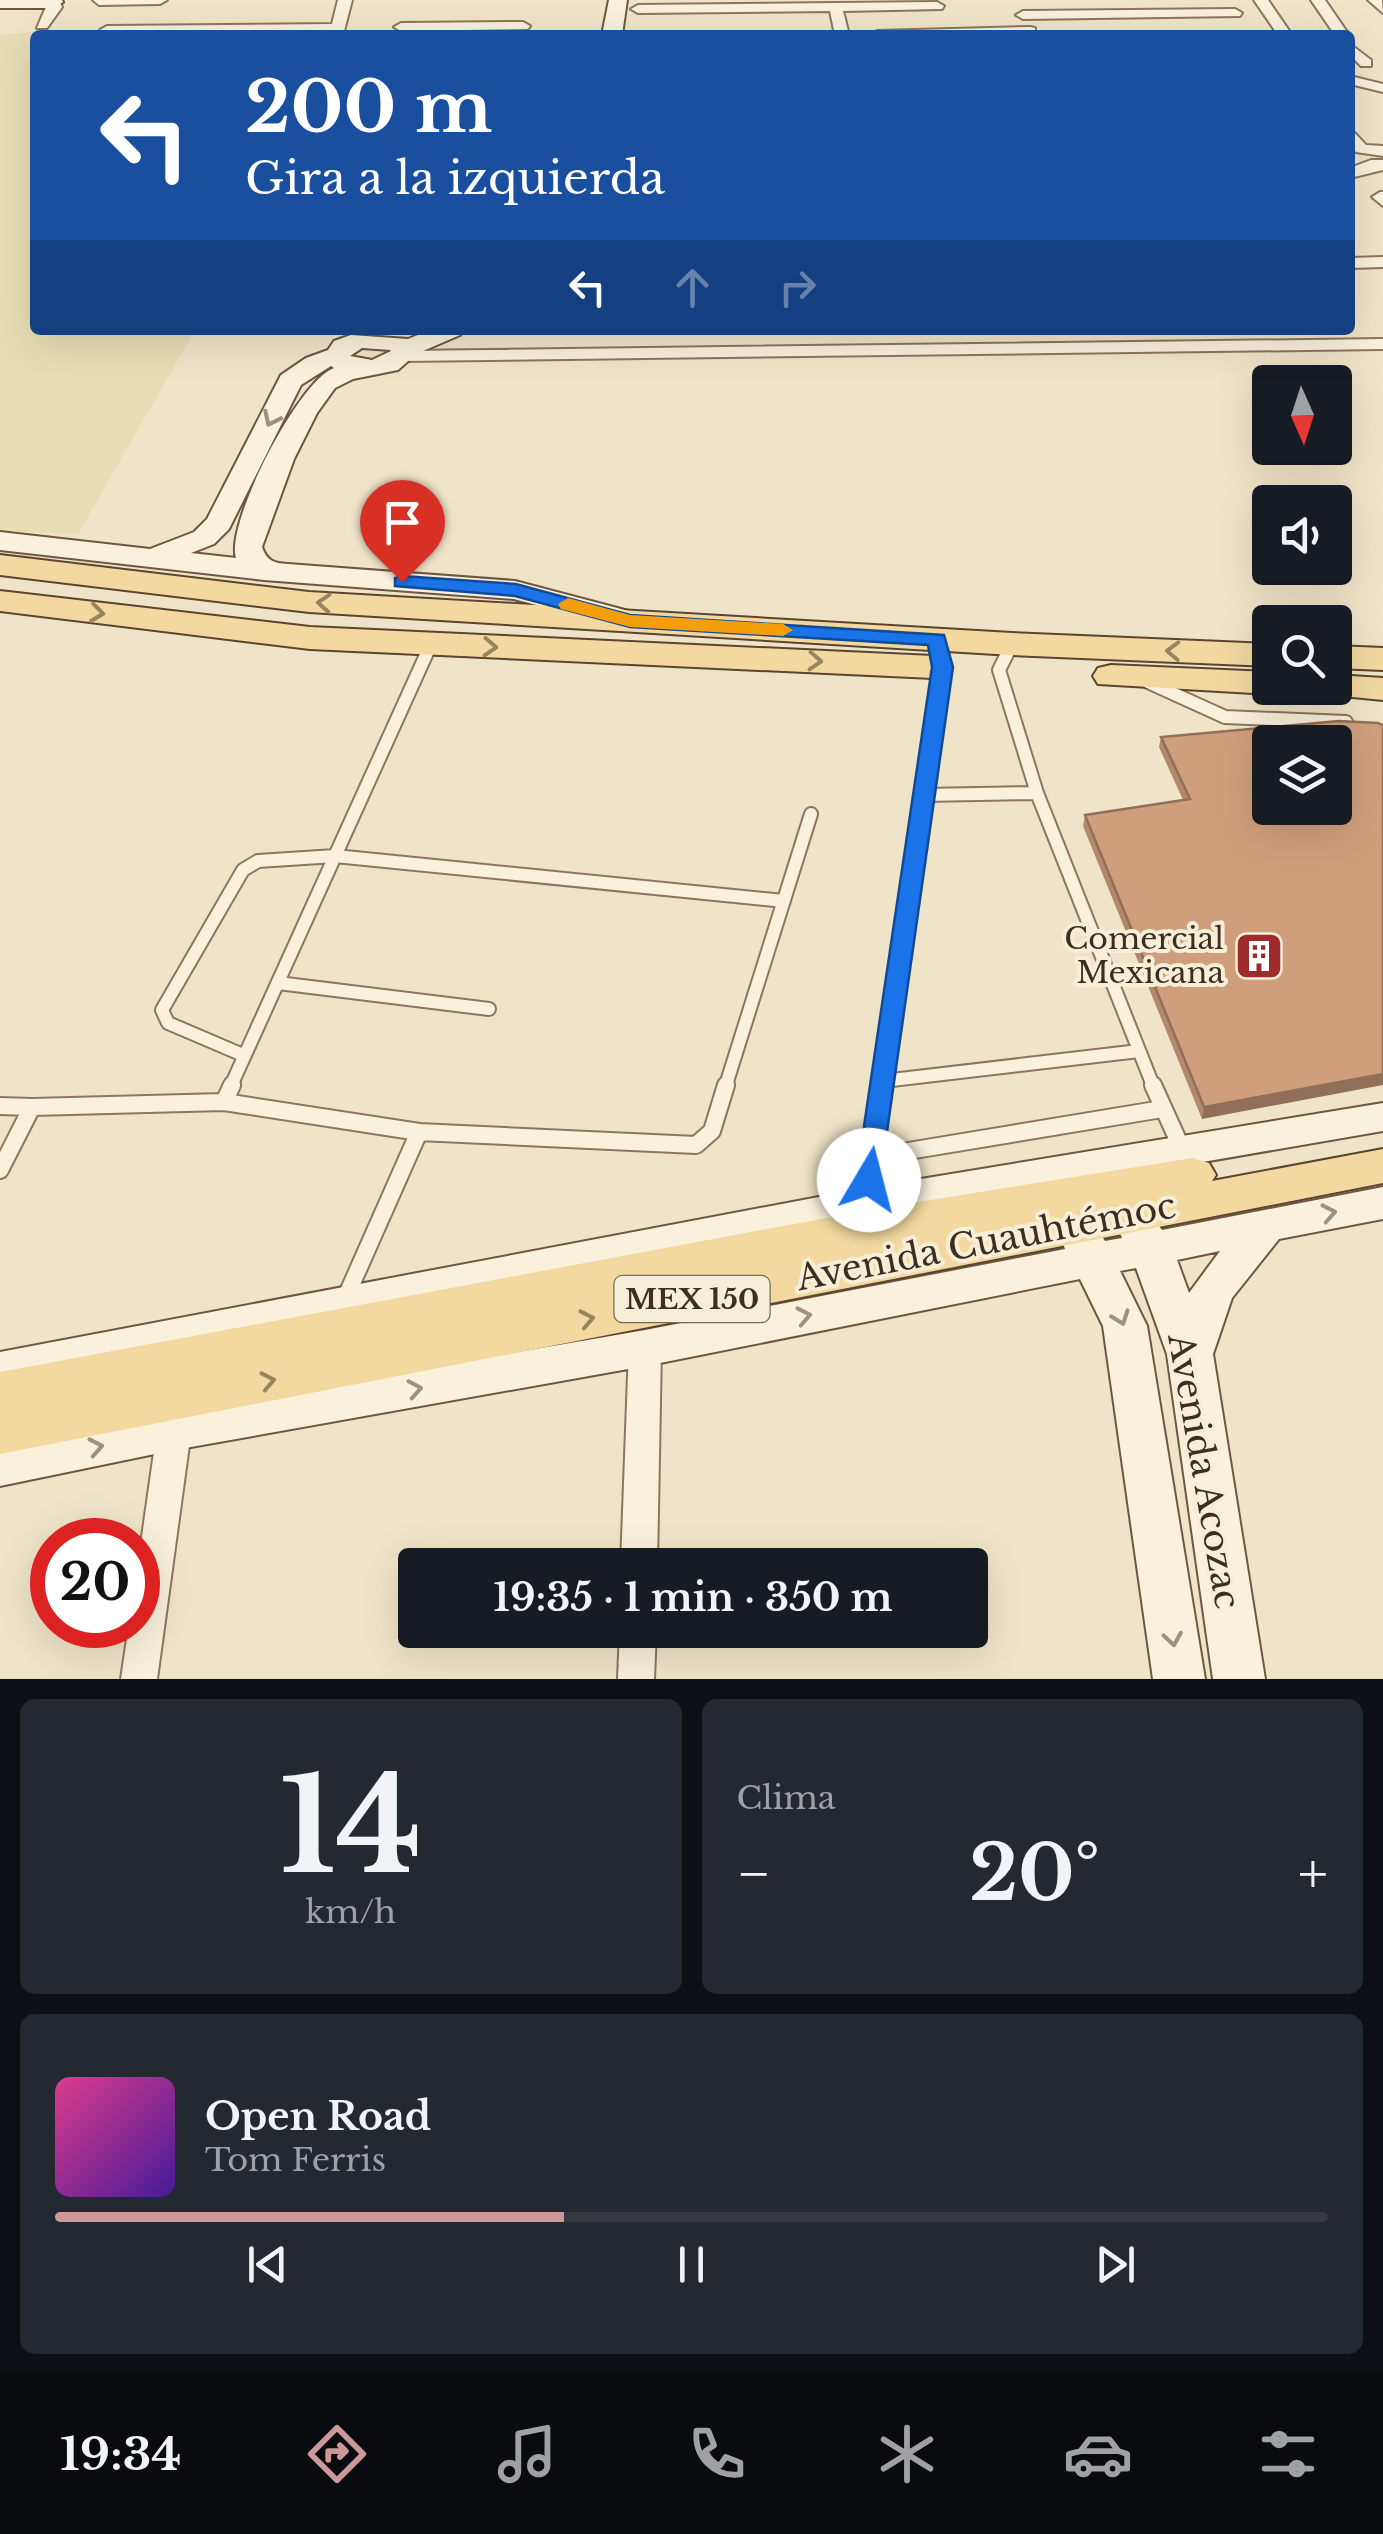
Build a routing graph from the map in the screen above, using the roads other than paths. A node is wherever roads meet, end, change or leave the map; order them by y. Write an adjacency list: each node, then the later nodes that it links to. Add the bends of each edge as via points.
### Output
1 (160, 0): 9 (street)
2 (345, 0): 20 (street)
3 (618, 0): 23 (main road)
4 (1017, 0): 16 (street)
5 (1261, 0): 27 (street)
6 (1318, 0): 28 (street)
7 (1376, 0): 13 (street)
8 (12, 1): 10 (main road)
9 (99, 1)
10 (54, 2): 17 (street)
11 (936, 3): 12 (street); 25 (street)
12 (830, 8): 14 (street); 24 (street)
13 (1383, 9)
14 (638, 11)
15 (1235, 13): 16 (street)
16 (1023, 15): 26 (street)
17 (42, 25)
18 (523, 26): 22 (street)
19 (402, 27): 21 (street)
20 (337, 30)
21 (423, 30)
22 (449, 30)
23 (613, 30)
24 (840, 30)
25 (946, 30)
26 (1030, 30)
27 (1281, 30)
28 (1339, 30)
29 (1355, 54): 30 (street)
30 (1376, 78)
31 (1383, 165): 32 (street)
32 (1355, 171)
33 (1383, 262): 34 (street)
34 (1355, 263)
35 (432, 335): 39 (main road)
36 (678, 335): 41 (street)
37 (1286, 338): 38 (street); 40 (street)
38 (1039, 339): 41 (street)
39 (398, 344): 41 (street); 42 (main road, via 351,343); 43 (main road, via 388,366)
40 (1383, 344)
41 (678, 352)
42 (337, 356): 43 (main road); 45 (main road, one-way to 45, via 315,362 290,381 220,523 191,544)
43 (363, 368): 47 (main road, via 331,378 318,390 279,464 247,546)
44 (0, 541): 45 (main road)
45 (148, 558): 47 (main road)
46 (0, 565): 49 (main road, one-way to 46, via 309,602)
47 (264, 571): 49 (main road, via 516,590)
48 (0, 601): 50 (main road, one-way to 50, via 310,638)
49 (630, 621): 51 (main road)
50 (431, 644): 51 (main road, one-way to 51); 64 (lane)
51 (940, 653): 53 (main road); 62 (lane)
52 (1252, 654): 53 (main road, one-way to 53)
53 (1006, 657): 56 (main road); 61 (lane)
54 (1352, 658): 55 (main road)
55 (1383, 659)
56 (1137, 677): 57 (main road); 60 (lane, via 1225,717)
57 (1252, 682)
58 (1352, 687): 59 (main road)
59 (1383, 688)
60 (1363, 723)
61 (1037, 793): 62 (lane); 68 (lane)
62 (924, 795): 70 (lane)
63 (812, 814): 65 (lane)
64 (336, 856): 65 (lane); 66 (lane); 69 (lane, via 258,861 243,870 162,1010 168,1023)
65 (784, 902): 76 (lane, via 712,1130 696,1145)
66 (278, 983): 67 (lane); 69 (lane)
67 (488, 1010)
68 (1139, 1051): 70 (lane); 74 (lane)
69 (243, 1055): 71 (lane)
70 (884, 1081): 79 (lane)
71 (224, 1102): 73 (lane); 76 (lane)
72 (0, 1106): 73 (lane)
73 (32, 1107): 81 (lane)
74 (1162, 1110): 78 (lane); 79 (lane)
75 (1383, 1117): 78 (main road)
76 (419, 1132): 87 (lane)
77 (1383, 1142): 82 (main road, Avenida Cuauhtémoc / MEX 150)
78 (1182, 1149): 82 (main road)
79 (872, 1157): 84 (lane)
80 (1383, 1166): 82 (main road, Avenida Cuauhtémoc / MEX 150)
81 (0, 1170)
82 (1122, 1202): 85 (main road, Avenida Cuauhtémoc / MEX 150); 86 (main road, Avenida Cuauhtémoc); 89 (main road, Avenida Acozac)
83 (1383, 1203): 86 (main road, Avenida Cuauhtémoc, one-way to 83)
84 (866, 1204): 85 (main road); 87 (main road)
85 (1065, 1214): 88 (main road, Avenida Cuauhtémoc, one-way to 85); 91 (main road, Avenida Cuauhtémoc / MEX 150, via 880,1226); 93 (main road, Avenida Cuauhtémoc / MEX 150, one-way to 85); 99 (main road, Avenida Acozac, one-way to 99, via 1125,1326)
86 (1267, 1224): 89 (main road, via 1212,1292)
87 (342, 1306): 90 (main road)
88 (645, 1348): 92 (main road, Avenida Cuauhtémoc, one-way to 88); 95 (street)
89 (1190, 1354): 100 (main road, Avenida Acozac)
90 (0, 1370)
91 (0, 1393)
92 (174, 1431): 94 (main road, Avenida Cuauhtémoc, one-way to 92); 97 (street)
93 (0, 1432)
94 (0, 1466)
95 (640, 1548)
96 (637, 1648): 98 (street)
97 (139, 1679)
98 (636, 1679)
99 (1179, 1679)
100 (1240, 1679)

